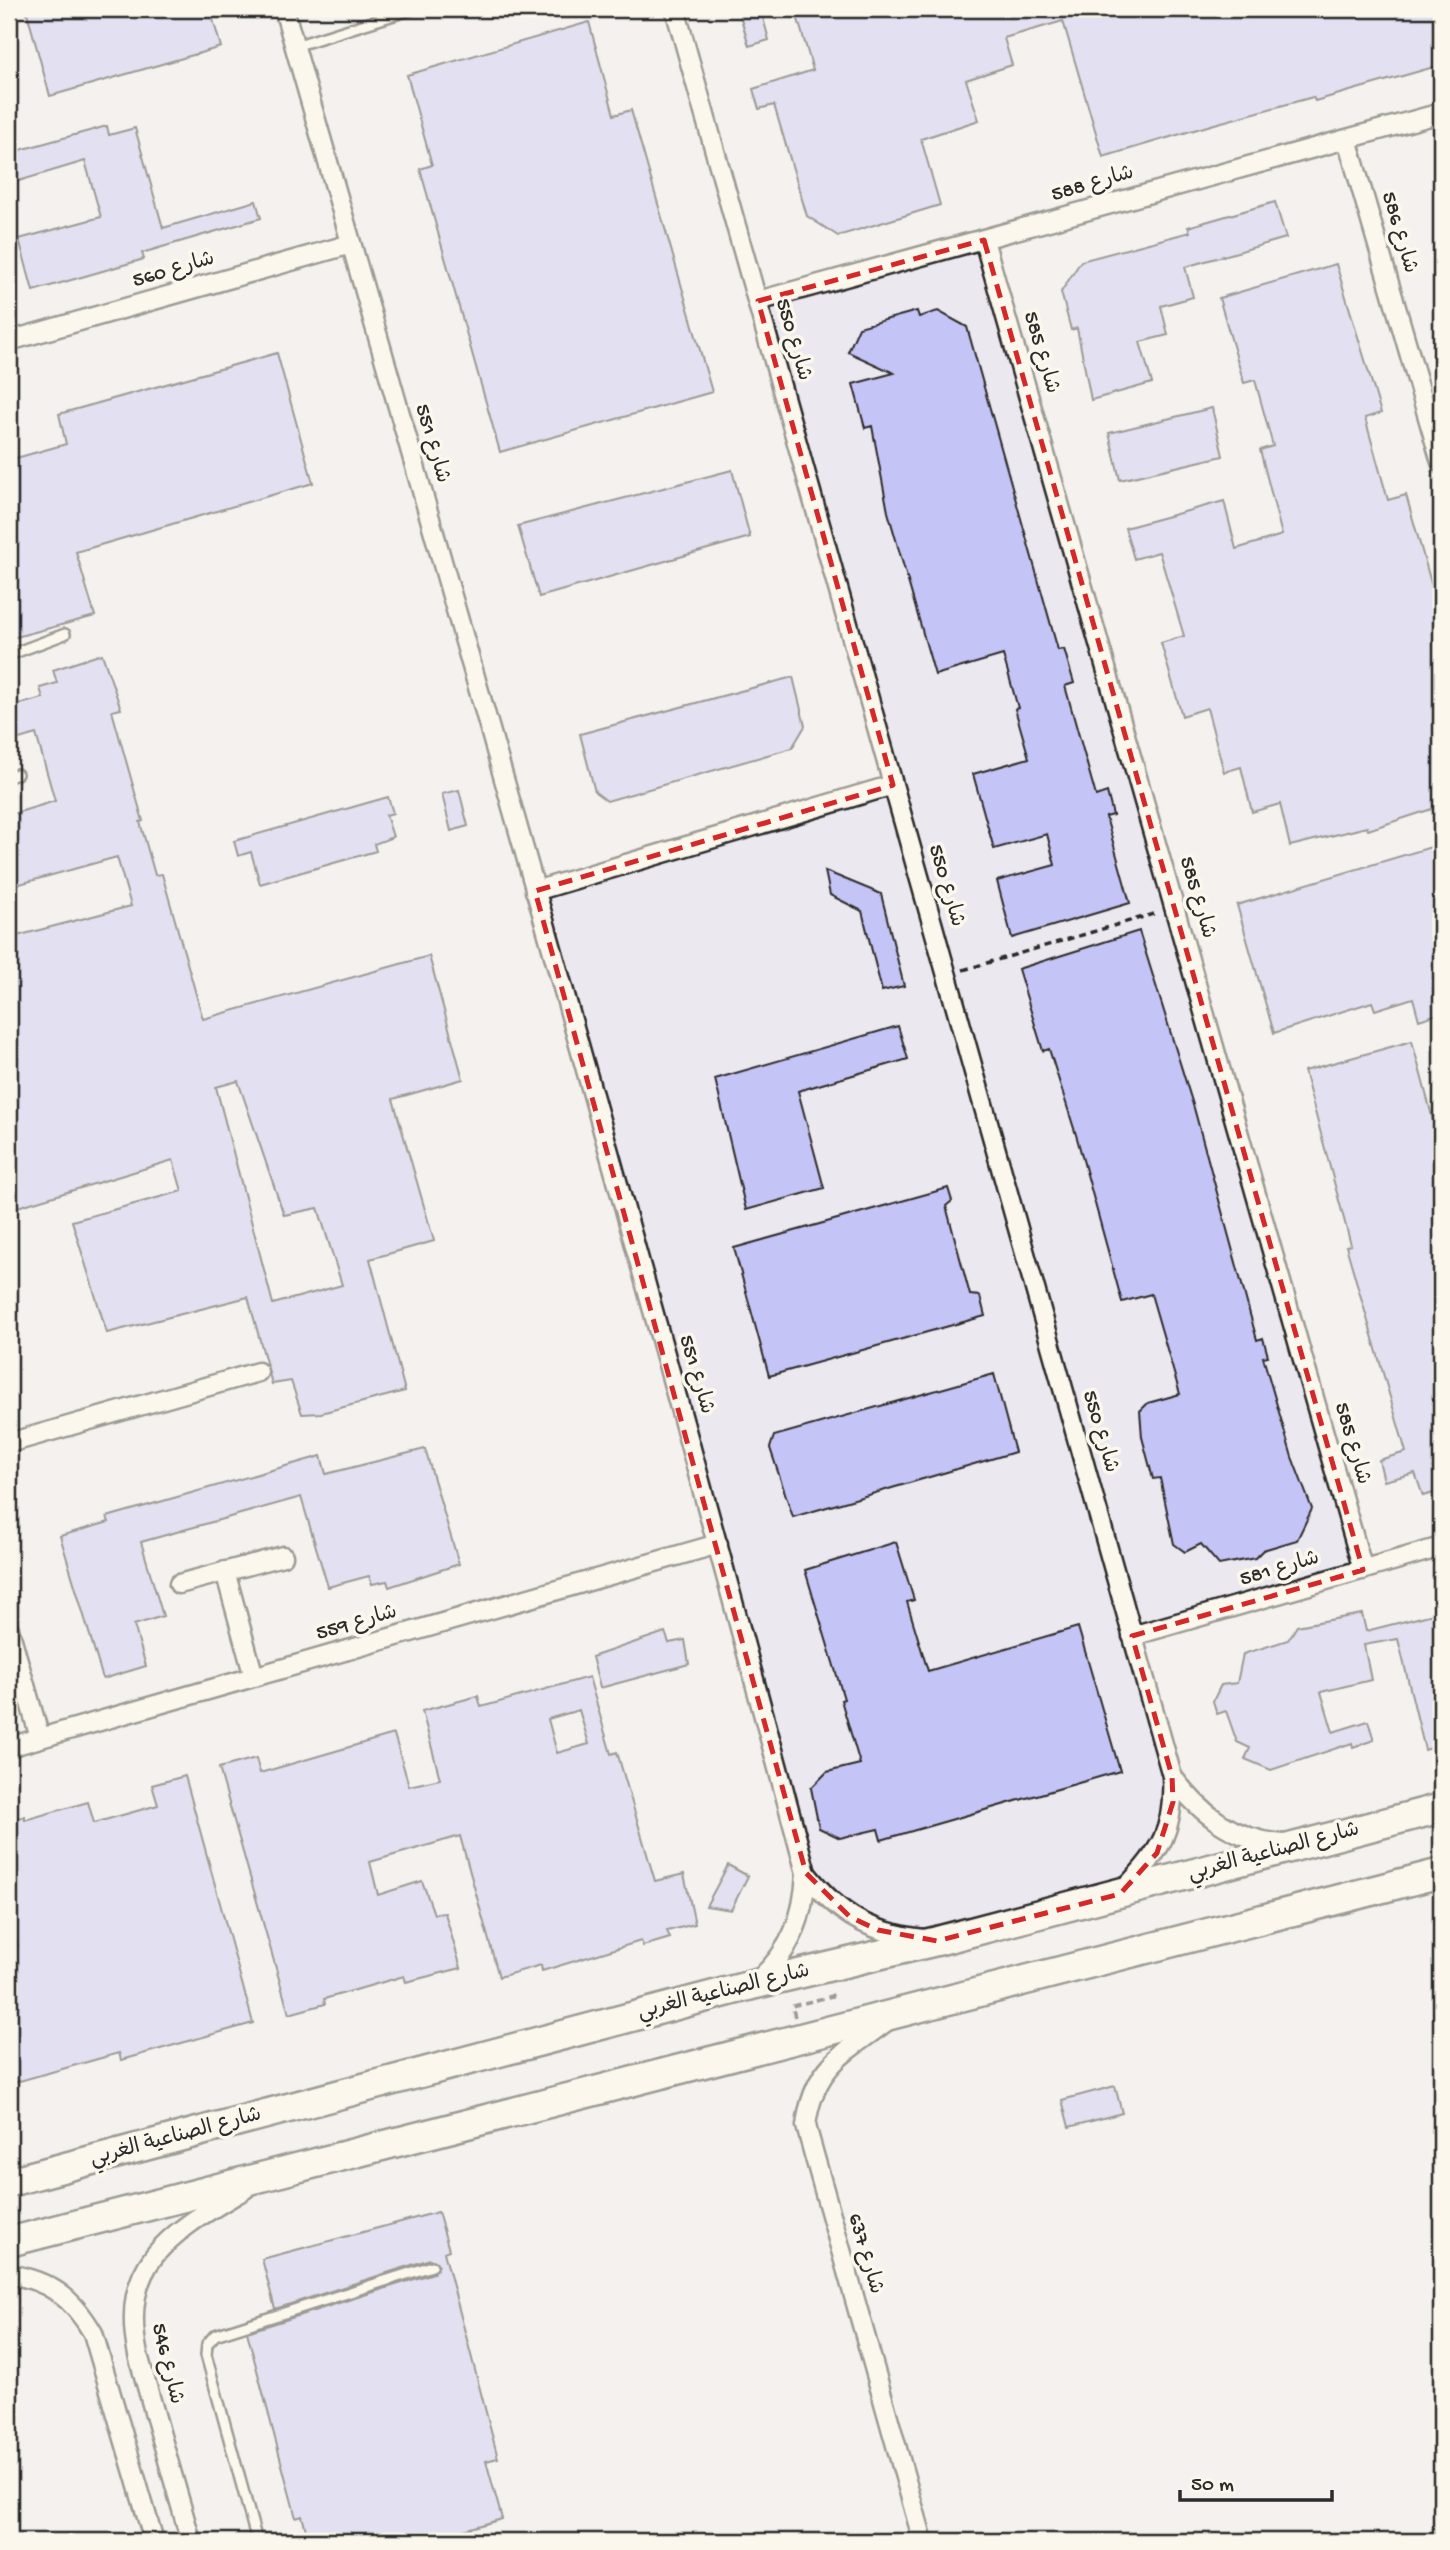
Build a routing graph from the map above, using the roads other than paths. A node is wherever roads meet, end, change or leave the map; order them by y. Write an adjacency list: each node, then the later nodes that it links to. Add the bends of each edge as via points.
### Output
1 (284, 9): 4 (street, شارع 551)
2 (413, 9): 4 (lane)
3 (676, 9): 9 (street, شارع 550)
4 (295, 46): 8 (street, شارع 551)
5 (1441, 113): 6 (street, شارع 588)
6 (1347, 138): 7 (street, شارع 588); 11 (street, شارع 586)
7 (984, 240): 9 (street, شارع 588); 21 (street, شارع 585)
8 (351, 244): 10 (street, شارع 560); 15 (street, شارع 551)
9 (758, 301): 14 (street, شارع 550)
10 (9, 341)
11 (1441, 462)
12 (65, 634): 13 (lane)
13 (9, 655)
14 (893, 785): 15 (street); 25 (street, شارع 550)
15 (535, 891): 18 (street, شارع 551)
16 (258, 1372): 17 (street)
17 (9, 1443)
18 (718, 1544): 26 (street, شارع 559); 32 (street, شارع 551)
19 (1441, 1547): 21 (street, شارع 581)
20 (283, 1556): 22 (street)
21 (1363, 1570): 25 (street, شارع 581)
22 (225, 1571): 23 (street); 26 (street)
23 (180, 1584)
24 (9, 1629): 27 (street)
25 (1132, 1636): 29 (street, شارع 550)
26 (254, 1677): 27 (street, شارع 559)
27 (40, 1738): 28 (street, شارع 559)
28 (9, 1746)
29 (1172, 1776): 31 (street, شارع 550, via 1212,1820 1238,1834); 34 (street, شارع 550, via 1169,1829 1157,1853)
30 (1441, 1808): 31 (main road, شارع الصناعية الغربي)
31 (1301, 1845): 34 (main road, شارع الصناعية الغربي)
32 (806, 1873): 35 (street, شارع 551, via 825,1898 850,1917 878,1930); 36 (street, شارع 551, via 805,1899 793,1936 772,1968)
33 (1441, 1873): 37 (main road)
34 (1120, 1894): 35 (main road, شارع الصناعية الغربي)
35 (937, 1941): 36 (main road, شارع الصناعية الغربي)
36 (752, 1985): 39 (main road, شارع الصناعية الغربي)
37 (898, 2012): 38 (main road); 46 (street, شارع 637, via 836,2059 819,2078 809,2101 806,2126)
38 (270, 2174): 40 (main road); 44 (street, شارع 546, via 178,2229 142,2272 134,2299 132,2328 138,2355)
39 (9, 2182)
40 (9, 2242)
41 (432, 2266): 45 (lane, via 215,2335 207,2344 206,2355)
42 (9, 2274): 43 (street, via 56,2290 79,2309 93,2333)
43 (154, 2541)
44 (191, 2541)
45 (257, 2541)
46 (923, 2541)

